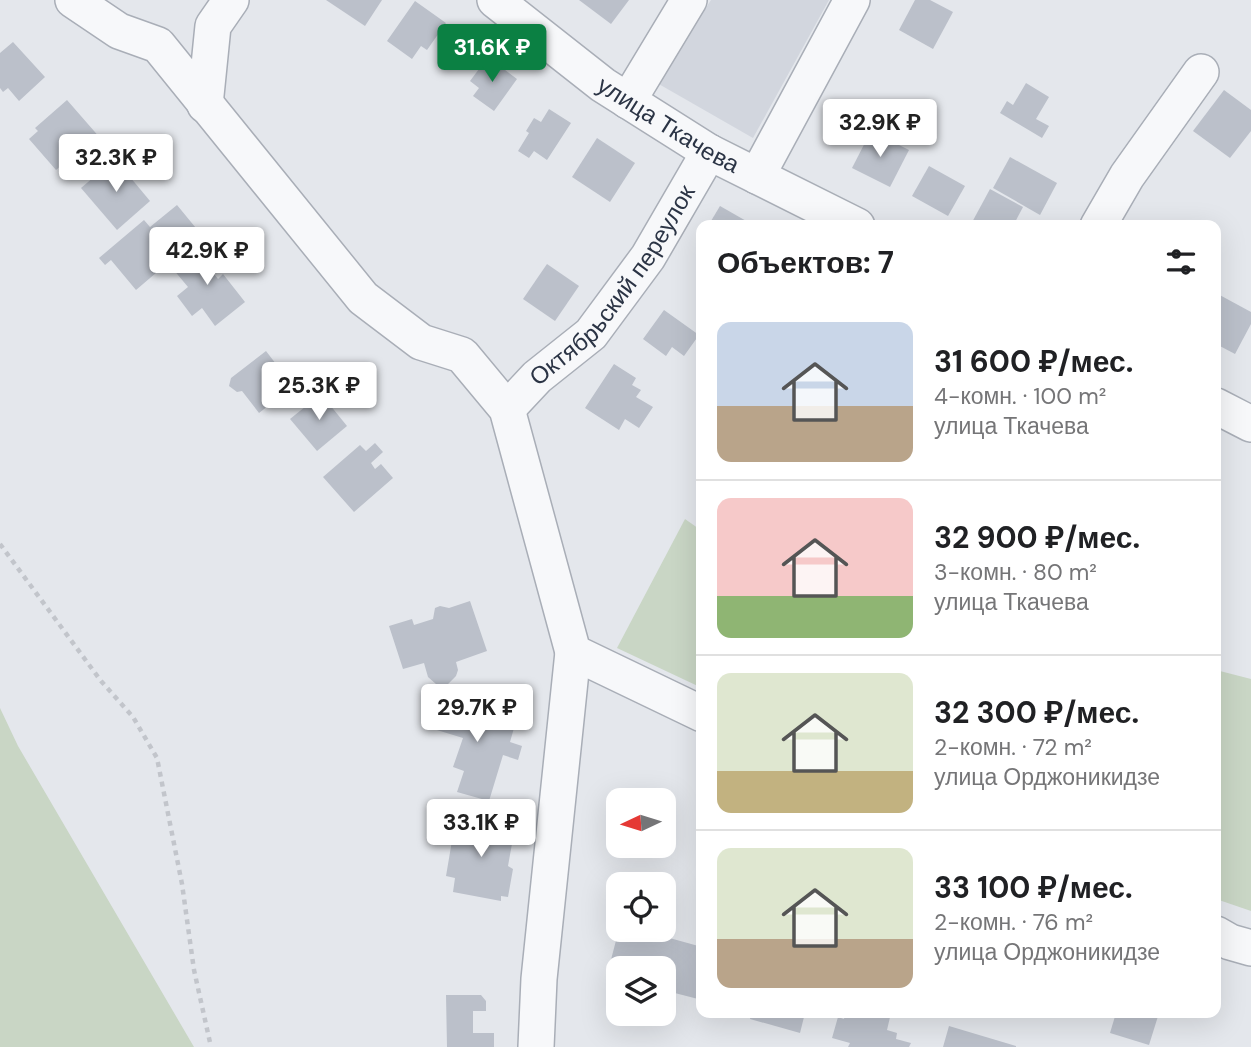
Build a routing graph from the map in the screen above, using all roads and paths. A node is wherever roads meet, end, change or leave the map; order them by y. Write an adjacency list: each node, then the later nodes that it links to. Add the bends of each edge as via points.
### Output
1 (74, 0): 8 (street, via 119,30 158,45)
2 (231, 0): 8 (street, via 213,26)
3 (495, 0): 7 (street, улица Ткачева)
4 (689, 0): 7 (street)
5 (852, 0): 10 (street)
6 (1202, 72): 12 (street, via 1127,176)
7 (628, 101): 9 (street, улица Ткачева)
8 (205, 105): 13 (street, via 363,298 421,342 462,355)
9 (709, 152): 10 (street, улица Ткачева); 13 (street, Октябрьский переулок, via 648,257 591,334 537,377)
10 (757, 176): 11 (street, улица Ткачева)
11 (845, 220)
12 (1101, 220)
13 (507, 409): 17 (street)
14 (1221, 409): 15 (street)
15 (1251, 424)
16 (0, 544): 21 (path, via 133,717 157,758)
17 (573, 652): 18 (street); 22 (street)
18 (696, 711)
19 (1221, 937): 20 (street)
20 (1251, 948)
21 (211, 1047)
22 (536, 1047)

